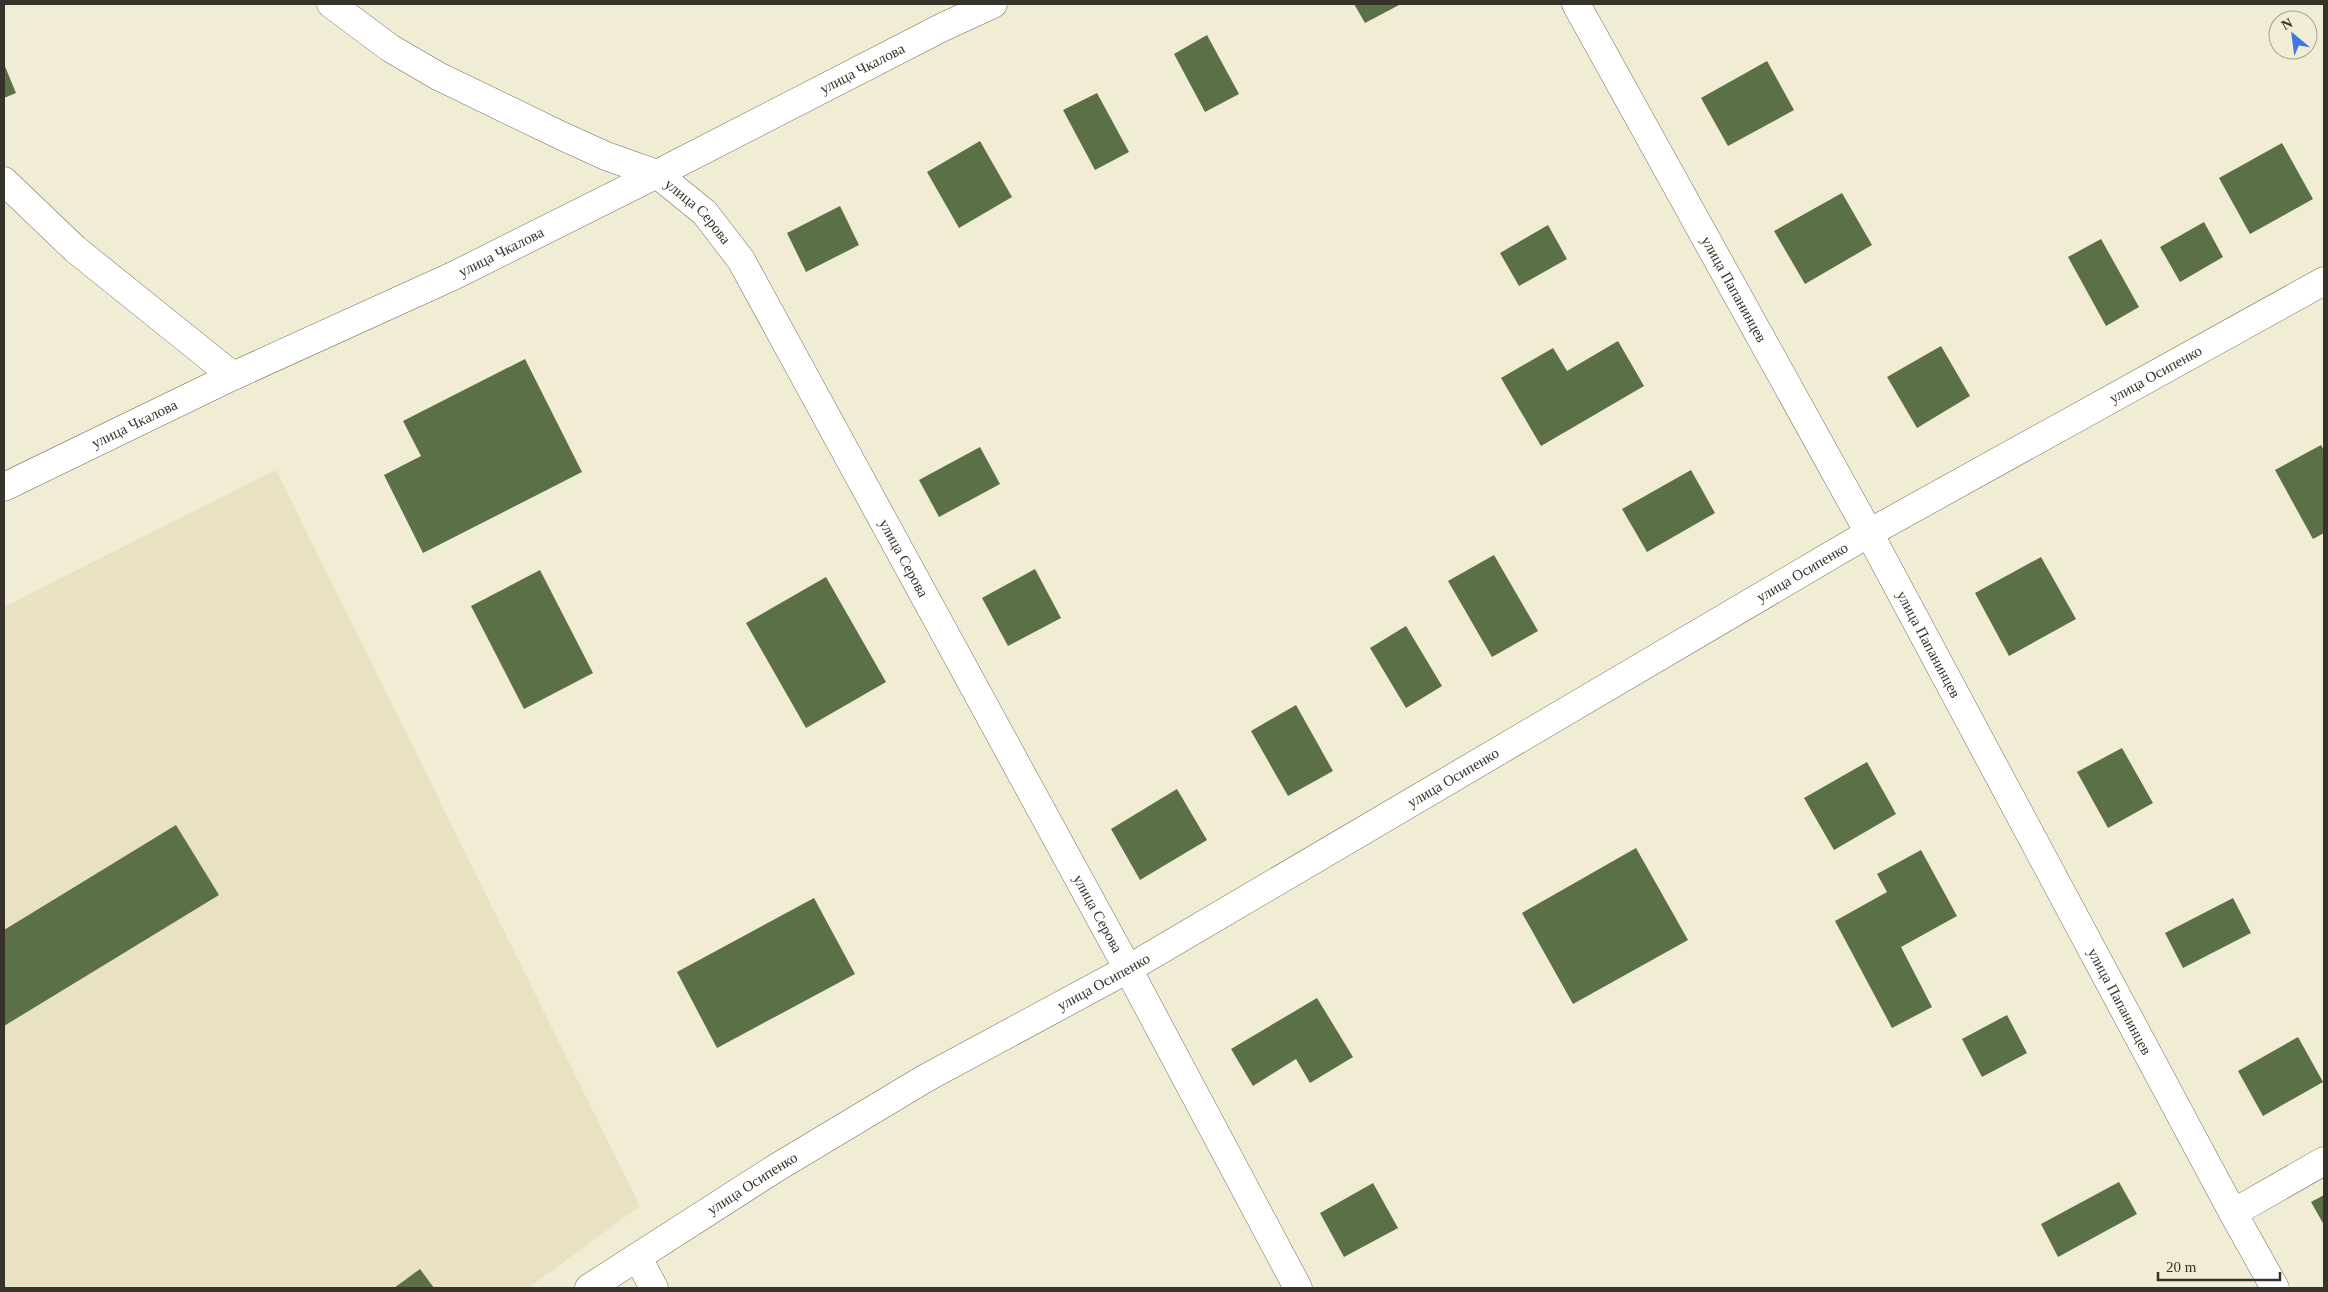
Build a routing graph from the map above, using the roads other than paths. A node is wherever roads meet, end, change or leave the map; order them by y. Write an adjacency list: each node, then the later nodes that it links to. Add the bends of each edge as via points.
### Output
1 (331, 4): 4 (street, улица Серова, via 390,48 438,76 606,156)
2 (993, 4): 4 (street, улица Чкалова)
3 (1576, 4): 9 (street, улица Папанинцев)
4 (657, 174): 7 (street, улица Чкалова, via 452,276); 10 (street, улица Серова, via 705,214 741,260)
5 (4, 181): 7 (street, via 75,249)
6 (2324, 281): 9 (street, улица Осипенко)
7 (233, 376): 8 (street, улица Чкалова)
8 (4, 487)
9 (1869, 533): 10 (street, улица Осипенко); 12 (street, улица Папанинцев)
10 (1128, 969): 13 (street, улица Осипенко, via 918,1083 776,1168); 16 (street, улица Серова)
11 (2324, 1161): 12 (street)
12 (2233, 1214): 17 (street, улица Папанинцев)
13 (638, 1258): 14 (street, улица Осипенко); 15 (street)
14 (589, 1288)
15 (654, 1288)
16 (1298, 1288)
17 (2275, 1288)

